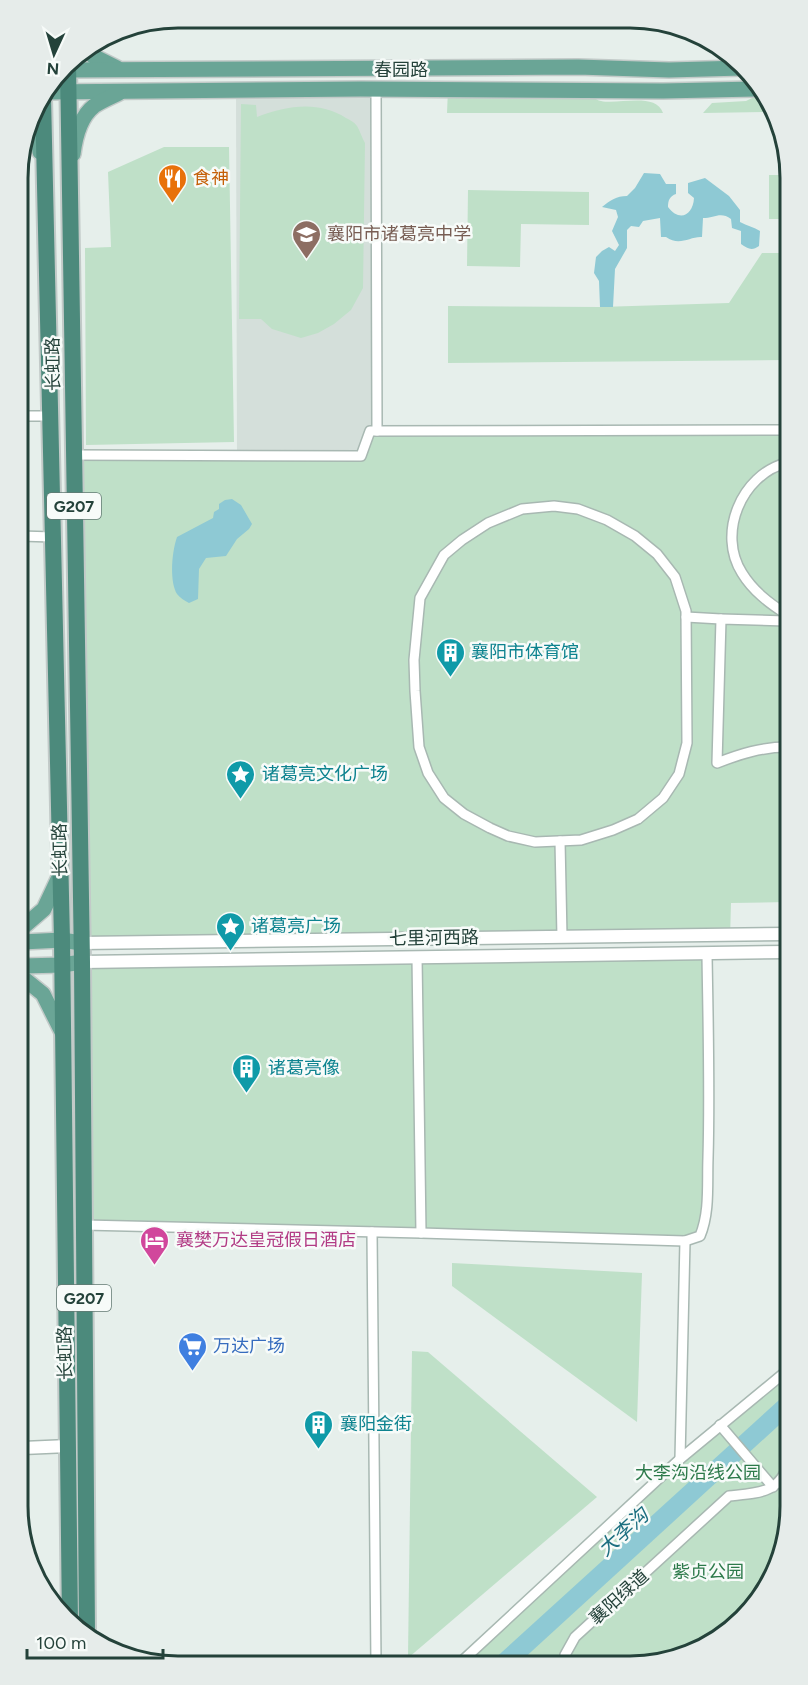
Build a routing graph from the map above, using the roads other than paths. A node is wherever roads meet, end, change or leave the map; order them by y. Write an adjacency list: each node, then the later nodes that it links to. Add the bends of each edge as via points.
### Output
1 (93, 56): 4 (main road)
2 (730, 68): 4 (main road, 春园路)
3 (84, 69): 4 (main road, 春园路)
4 (123, 70)
5 (67, 84): 10 (highway, 长虹路 / G207)
6 (376, 89): 7 (main road, 春园路); 8 (main road, 春园路); 18 (street)
7 (749, 89)
8 (123, 91): 10 (main road, 春园路); 14 (main road, via 93,107 81,123)
9 (56, 92): 10 (main road, 春园路)
10 (68, 92): 14 (highway, 长虹路 / G207)
11 (43, 115): 13 (highway, 长虹路 / G207)
12 (36, 134): 13 (main road)
13 (45, 189): 16 (highway, 长虹路 / G207)
14 (70, 189): 19 (highway, 长虹路 / G207)
15 (29, 416): 16 (street)
16 (50, 416): 22 (highway, 长虹路 / G207)
17 (780, 430): 18 (street)
18 (377, 431): 19 (street, via 370,431 361,456)
19 (74, 455): 35 (highway, 长虹路 / G207)
20 (780, 464): 23 (street, via 756,479 741,499 732,523 732,548 741,572)
21 (29, 536): 22 (street)
22 (53, 537): 29 (highway, 长虹路 / G207)
23 (780, 610)
24 (687, 616): 25 (street); 28 (street, via 687,743 679,774 663,798 638,819 581,840); 28 (street, via 675,577 657,554 607,520 578,509 522,509 488,523 444,555 420,598 414,660 419,747 428,773 444,798 490,828 535,842)
25 (721, 619): 26 (street); 27 (street, via 717,763 747,752)
26 (780, 621)
27 (780, 747)
28 (560, 841): 32 (street)
29 (61, 873): 30 (main road, via 44,909); 33 (highway, 长虹路 / G207)
30 (28, 922)
31 (779, 934): 32 (street, 七里河西路)
32 (562, 936): 35 (street, 七里河西路)
33 (62, 940): 34 (main road); 35 (main road); 40 (highway, 长虹路 / G207)
34 (28, 942)
35 (81, 943): 39 (highway, 长虹路 / G207)
36 (779, 952): 37 (street, 七里河西路)
37 (707, 954): 38 (street, 七里河西路); 47 (street, via 707,1204 700,1236)
38 (417, 957): 39 (street, 七里河西路); 46 (street)
39 (81, 962): 40 (main road); 44 (highway, 长虹路 / G207)
40 (62, 965): 41 (main road); 43 (highway, 长虹路 / G207)
41 (28, 966)
42 (28, 982): 43 (main road, via 43,994)
43 (63, 1034): 50 (highway, 长虹路 / G207)
44 (84, 1226): 45 (street); 56 (highway, 长虹路 / G207)
45 (372, 1232): 46 (street); 57 (street)
46 (421, 1233): 47 (street)
47 (685, 1241): 52 (street)
48 (779, 1378): 49 (street)
49 (722, 1427): 52 (street); 54 (street)
50 (68, 1446): 51 (street); 55 (highway, 长虹路 / G207)
51 (28, 1448)
52 (680, 1459): 58 (street)
53 (779, 1482): 54 (street)
54 (773, 1487): 59 (street, 襄阳绿道, via 759,1493 729,1496 575,1637)
55 (70, 1610)
56 (87, 1625)
57 (376, 1656)
58 (467, 1656)
59 (565, 1656)

